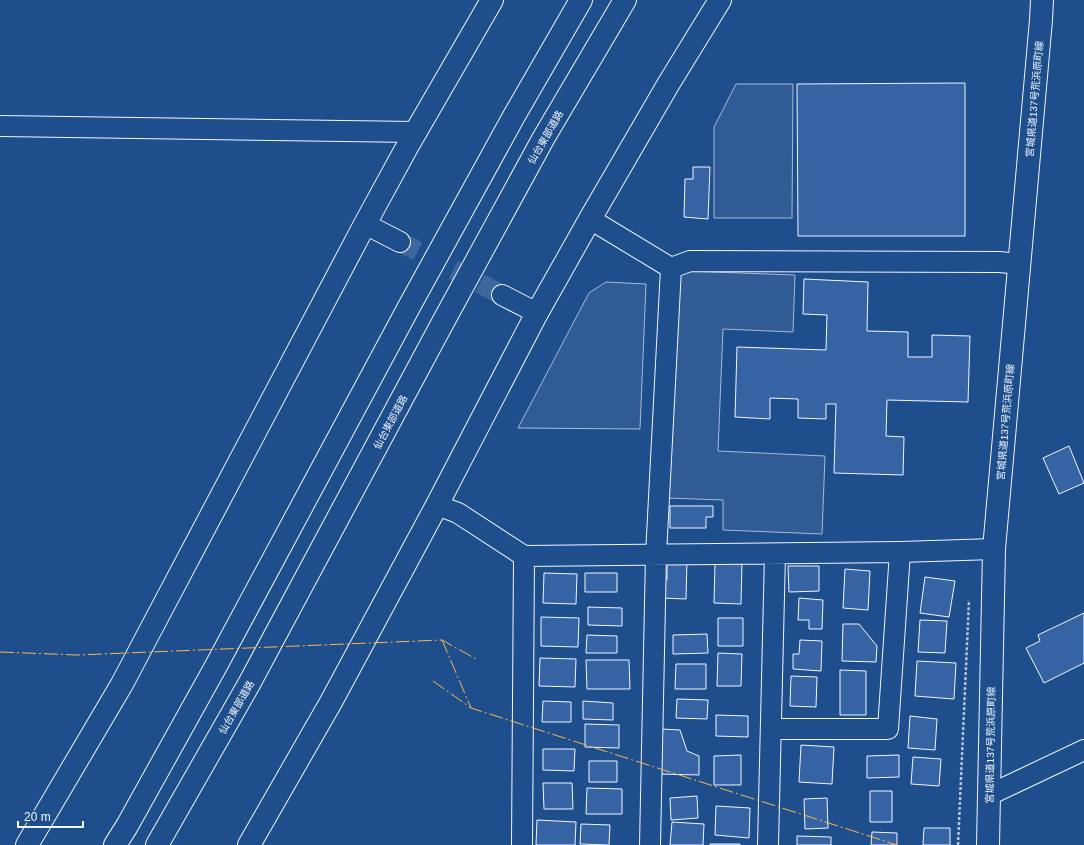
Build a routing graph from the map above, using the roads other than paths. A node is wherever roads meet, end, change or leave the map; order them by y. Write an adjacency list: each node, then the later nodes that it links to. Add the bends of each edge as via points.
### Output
1 (492, 0): 7 (main road)
2 (581, 0): 25 (main road, via 410,305 216,666)
3 (626, 0): 26 (main road, 仙台東部道路, via 543,139 250,684)
4 (720, 0): 8 (main road)
5 (1042, 0): 11 (main road, 宮城県道137号荒浜原町線)
6 (0, 126): 7 (street)
7 (416, 132): 9 (main road)
8 (590, 219): 12 (street); 14 (main road)
9 (365, 224): 10 (street); 24 (main road, via 122,684)
10 (400, 242)
11 (1020, 264): 12 (street, via 690,261); 16 (main road, 宮城県道137号荒浜原町線)
12 (671, 268): 19 (street)
13 (502, 295): 14 (street)
14 (537, 313): 15 (main road)
15 (437, 505): 20 (street, via 458,513); 27 (main road, via 331,702)
16 (994, 549): 17 (street); 23 (main road, 宮城県道137号荒浜原町線)
17 (900, 552): 18 (street); 21 (street, via 888,729)
18 (774, 554): 19 (street); 21 (street)
19 (656, 555): 20 (street); 29 (street)
20 (524, 556): 28 (street)
21 (771, 729): 30 (street)
22 (1084, 750): 23 (street)
23 (989, 796): 31 (main road, 宮城県道137号荒浜原町線)
24 (27, 845)
25 (114, 845)
26 (157, 845)
27 (249, 845)
28 (522, 845)
29 (650, 845)
30 (768, 845)
31 (988, 845)

